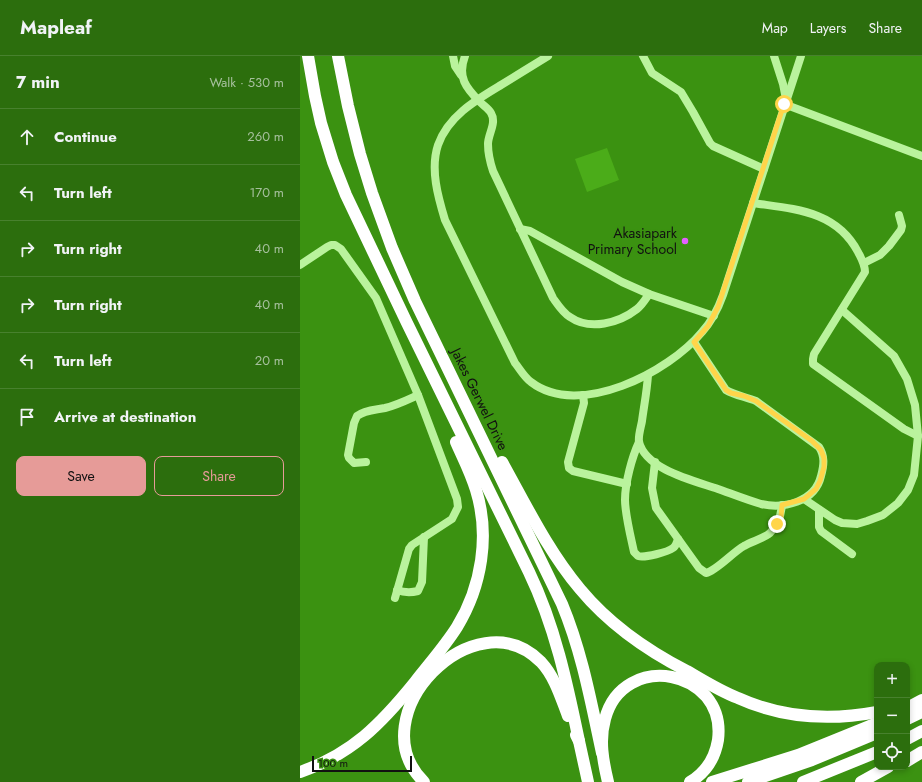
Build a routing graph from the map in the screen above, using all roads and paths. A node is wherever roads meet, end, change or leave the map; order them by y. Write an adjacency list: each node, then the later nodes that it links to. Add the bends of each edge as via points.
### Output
1 (308, 56): 22 (highway, via 321,123 338,175)
2 (338, 56): 27 (highway, Jakes Gerwel Drive, via 363,167 380,218 407,285)
3 (452, 56): 9 (street)
4 (465, 56): 9 (street)
5 (548, 56): 10 (street)
6 (642, 56): 13 (street, via 652,73 681,92 710,144)
7 (774, 56): 11 (street, via 783,84)
8 (801, 56): 11 (street)
9 (461, 75): 10 (street, via 470,92)
10 (478, 100): 16 (street, via 492,115 493,124 488,143 490,162); 26 (street, via 453,120 438,145 435,172 445,220 504,343 520,370 531,382 545,390 564,395)
11 (785, 102): 12 (street); 13 (street)
12 (922, 156)
13 (764, 169): 14 (street)
14 (752, 202): 17 (street, via 805,211 829,221 846,235); 21 (street)
15 (899, 215): 17 (street, via 901,230 880,255)
16 (520, 229): 19 (street, via 530,231 622,282); 19 (street, via 553,298 569,317 580,322 607,324 637,309)
17 (864, 263): 20 (street, via 863,277)
18 (300, 265): 25 (street, via 331,245 341,249 376,298)
19 (649, 294): 21 (street)
20 (842, 310): 28 (street, via 894,356 907,380 914,405); 28 (street, via 814,354 813,364 904,429)
21 (714, 316): 23 (street)
22 (407, 323): 52 (highway, via 539,594 560,656); 61 (highway, via 412,342 477,494 483,537 478,577 469,603 454,631 388,715 350,748)
23 (694, 342): 24 (street); 33 (street, via 726,390 756,401 819,447 824,458 820,481 816,489)
24 (648, 376): 26 (street, via 621,386); 29 (street)
25 (418, 395): 30 (street, via 387,408 357,416 348,455 354,463); 36 (street, via 458,507 452,519)
26 (583, 395): 32 (street, via 584,403 568,462 569,468)
27 (465, 404): 45 (highway, via 474,415 563,566 594,604 630,637 722,691 759,707 819,717 847,717); 55 (highway, Jakes Gerwel Drive, via 566,615 584,672)
28 (918, 436): 35 (street, via 911,483 903,497 891,509 875,519 857,524 835,520)
29 (639, 442): 31 (street); 32 (street)
30 (366, 462)
31 (655, 462): 34 (street, via 678,476 762,504); 37 (street, via 652,488 654,502 657,512)
32 (627, 484): 38 (street, via 625,504 636,555 644,557)
33 (804, 499): 34 (street); 35 (street)
34 (782, 505): 39 (street, via 781,517 765,537 738,550 708,572 702,571)
35 (819, 510): 40 (street, via 820,531)
36 (424, 537): 36 (street, via 420,588 411,593 396,594 409,549 412,544)
37 (678, 539): 38 (street); 39 (street)
38 (673, 548): 39 (street)
39 (685, 549)
40 (852, 554)
41 (922, 696): 43 (highway)
42 (922, 700): 44 (highway)
43 (910, 701)
44 (910, 706)
45 (874, 712)
46 (922, 712): 47 (highway)
47 (910, 718)
48 (874, 723): 66 (highway, via 798,755)
49 (922, 731): 51 (highway)
50 (874, 735): 67 (highway)
51 (910, 737)
52 (579, 741): 63 (highway, via 554,681 538,660 525,650 512,645 496,642 476,644 458,652 435,670 419,690 408,711 404,726 404,745 410,763); 64 (highway)
53 (922, 748): 57 (highway)
54 (922, 752): 58 (highway)
55 (602, 753): 62 (highway); 65 (highway, via 606,714 620,691 646,677 662,675 678,678 692,685 707,699 718,726 718,740 713,757 704,770)
56 (874, 753): 68 (highway)
57 (910, 755)
58 (910, 759)
59 (883, 770): 69 (highway)
60 (892, 770): 70 (highway)
61 (300, 772)
62 (608, 781)
63 (424, 782)
64 (588, 782)
65 (690, 782)
66 (712, 782)
67 (748, 782)
68 (803, 782)
69 (861, 782)
70 (873, 782)

